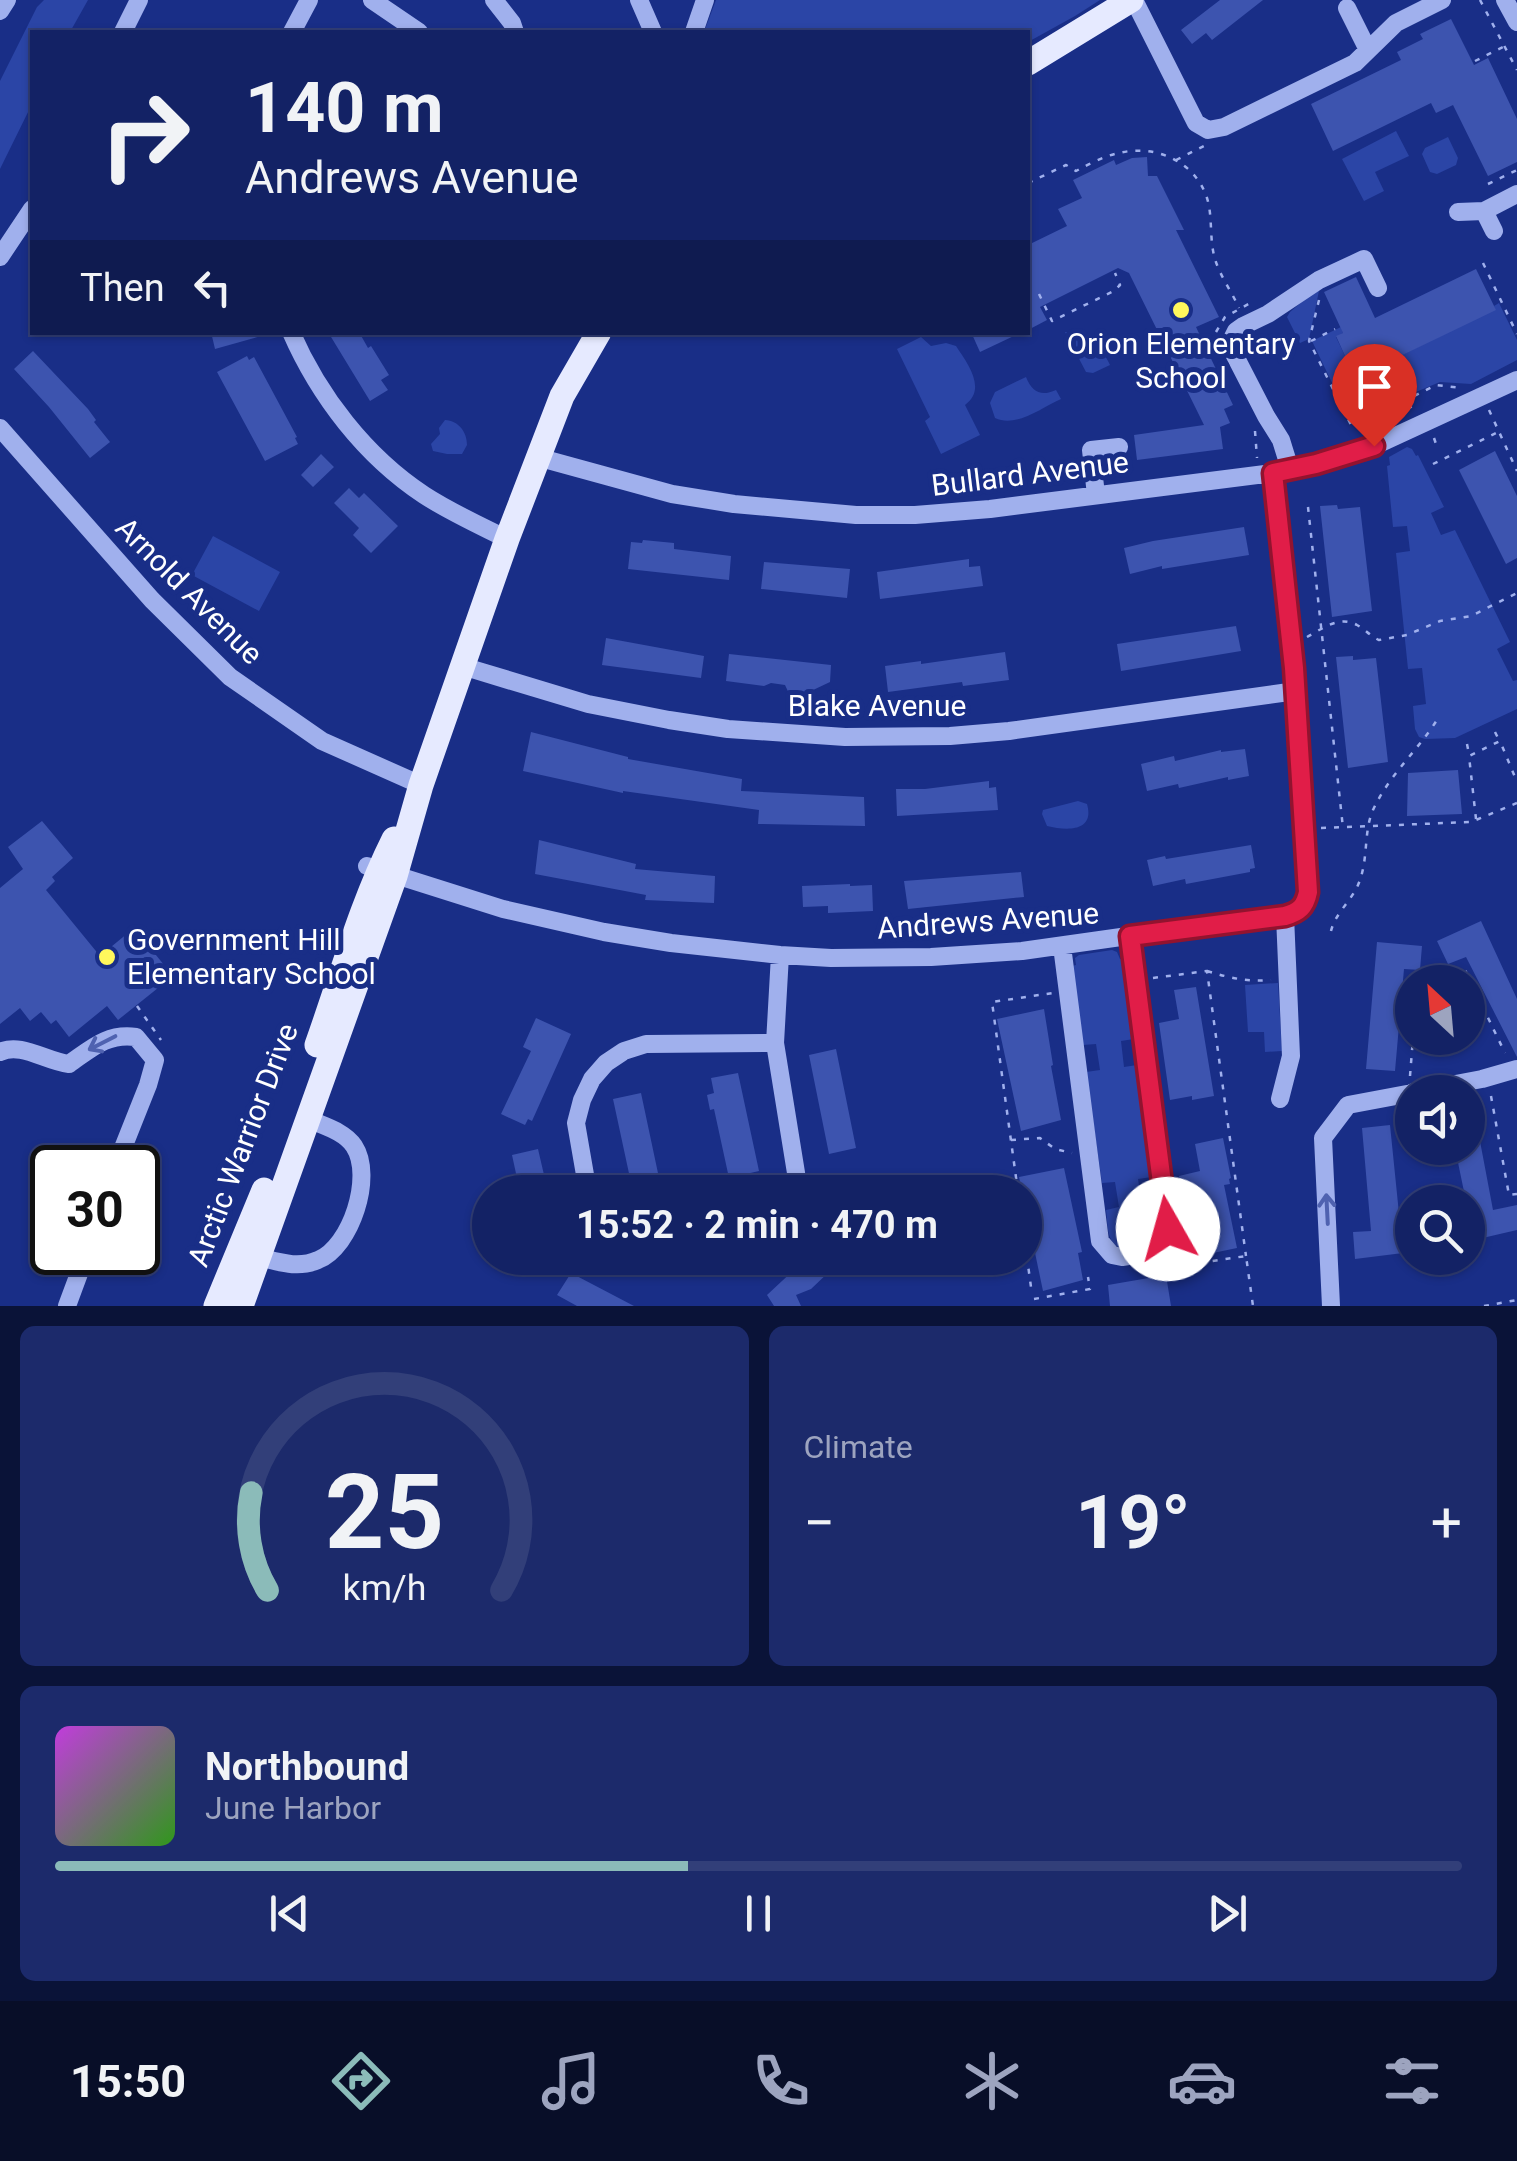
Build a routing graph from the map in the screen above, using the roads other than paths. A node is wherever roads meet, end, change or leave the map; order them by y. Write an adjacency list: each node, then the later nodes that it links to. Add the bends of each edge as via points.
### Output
1 (6, 0): 12 (street)
2 (139, 0): 14 (street)
3 (309, 0): 15 (street)
4 (372, 0): 16 (street)
5 (494, 0): 17 (street)
6 (639, 0): 18 (street)
7 (706, 0): 19 (street)
8 (1132, 0): 20 (street, via 1196,123 1208,130 1354,64); 21 (main road)
9 (1442, 0): 20 (street, via 1396,23)
10 (1504, 0): 13 (street)
11 (1348, 8): 20 (street)
12 (0, 11)
13 (1517, 22)
14 (124, 30)
15 (293, 30)
16 (415, 30)
17 (515, 30)
18 (652, 30)
19 (695, 30)
20 (1368, 50)
21 (1030, 62)
22 (1517, 194): 23 (street)
23 (1484, 210): 25 (street); 26 (street)
24 (30, 212): 27 (street)
25 (1458, 212)
26 (1494, 231)
27 (0, 257)
28 (1378, 288): 35 (street, via 1364,258 1236,331 1231,348 1281,440)
29 (293, 335): 37 (street, via 338,413 374,454 421,493)
30 (592, 335): 34 (main road, Arctic Warrior Drive)
31 (1517, 380): 35 (street, Bullard Avenue, via 1374,446)
32 (0, 428): 40 (street, Arnold Avenue, via 152,600 230,677 322,741)
33 (1119, 447): 36 (street, via 1091,450)
34 (537, 457): 36 (street, Bullard Avenue, via 672,494 808,512 915,515); 37 (main road, Arctic Warrior Drive)
35 (1282, 471): 36 (street, Bullard Avenue); 39 (street)
36 (1096, 495)
37 (507, 539): 38 (main road, Arctic Warrior Drive)
38 (462, 666): 39 (street, Blake Avenue, via 588,704 670,720 845,737 1009,731); 40 (main road, Arctic Warrior Drive)
39 (1296, 691): 42 (street, via 1308,892 1306,904)
40 (420, 785): 41 (main road, Arctic Warrior Drive)
41 (380, 871): 45 (street, Andrews Avenue, via 604,932); 52 (main road, Arctic Warrior Drive); 59 (main road, Arctic Warrior Drive)
42 (1285, 916): 43 (street, Andrews Avenue); 51 (street, via 1291,1056)
43 (1130, 936): 44 (street, Andrews Avenue); 44 (street, via 1168,1229 1154,1252 1122,1258 1100,1241)
44 (1062, 946): 45 (street, Andrews Avenue, via 931,958)
45 (780, 955): 46 (street)
46 (775, 1043): 54 (street, via 646,1044 624,1051 592,1079 582,1100 576,1123); 55 (street)
47 (0, 1052): 53 (street, one-way to 47, via 155,1060 136,1036 102,1040 69,1064 13,1048)
48 (1512, 1064): 49 (street)
49 (1485, 1078)
50 (1395, 1092): 61 (street, one-way to 50, via 1324,1138 1348,1105)
51 (1280, 1098)
52 (308, 1119): 56 (main road, Arctic Warrior Drive); 56 (street, via 356,1148 362,1190 342,1241 322,1259 301,1266)
53 (124, 1145)
54 (585, 1175)
55 (797, 1175)
56 (258, 1257): 60 (main road, Arctic Warrior Drive)
57 (78, 1275): 58 (street)
58 (67, 1306)
59 (216, 1306)
60 (240, 1306)
61 (1331, 1306)

